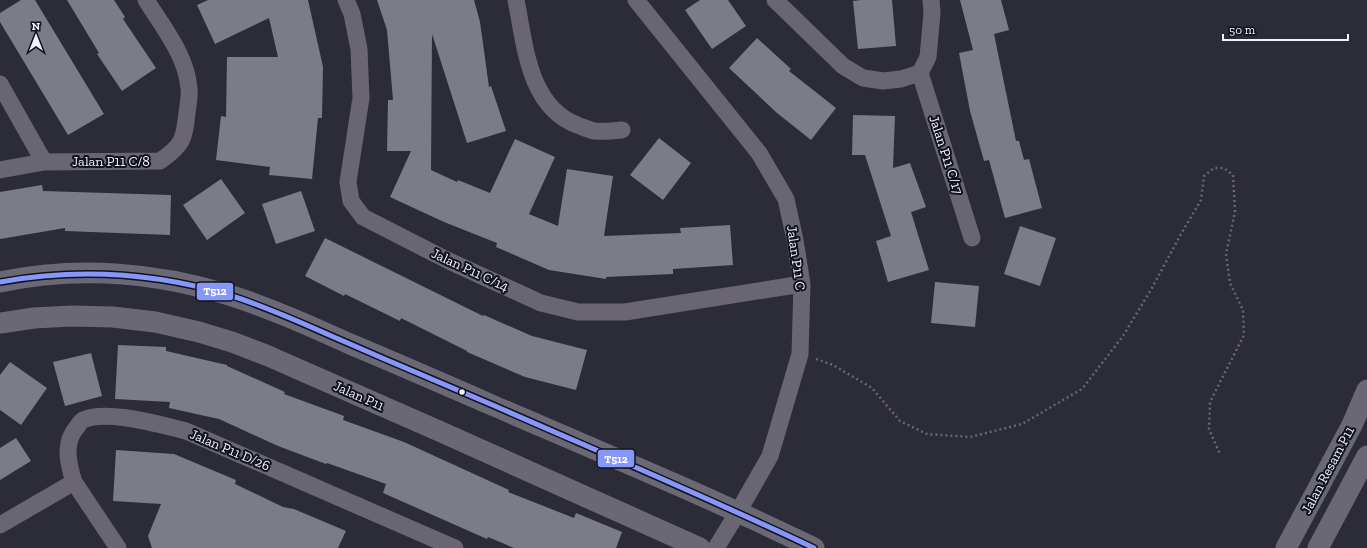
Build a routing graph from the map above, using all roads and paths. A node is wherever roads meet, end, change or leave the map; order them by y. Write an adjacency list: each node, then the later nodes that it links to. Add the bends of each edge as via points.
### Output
1 (146, 0): 10 (street, Jalan P11 C/8, via 177,48 185,66 189,89 185,136 174,151 160,161)
2 (346, 0): 14 (street, Jalan P11 C/14, via 352,14 359,49 361,98 348,182 351,201 363,217 448,261 541,303 578,312 625,312)
3 (516, 0): 9 (street, via 529,68 539,90 553,110 571,122 594,131)
4 (775, 0): 7 (street, via 843,66 863,78 884,81)
5 (931, 0): 7 (street, via 928,57)
6 (642, 2): 14 (street, Jalan P11 C, via 759,153 786,199 796,240)
7 (920, 73): 12 (street, Jalan P11 C/17)
8 (0, 84): 10 (street)
9 (622, 130)
10 (44, 162): 11 (street, Jalan P11 C/8)
11 (0, 170)
12 (972, 238)
13 (0, 282): 21 (main road, via 93,273 137,275 228,294 298,321)
14 (802, 284): 16 (street, Jalan P11 C)
15 (0, 323): 26 (main road, Jalan P11, via 34,318 113,317 155,322 232,342)
16 (800, 354): 18 (path, via 832,365 872,388 900,421 928,434 970,437 1022,424 1082,389 1123,336 1152,288 1201,200 1204,176 1214,168 1224,168 1233,175 1235,212 1226,254 1230,283 1243,310 1244,335 1210,402 1209,429); 21 (street, Jalan P11 C, via 770,456)
17 (1367, 390): 29 (main road, Jalan Resam P11, via 1352,424)
18 (1220, 454)
19 (1367, 456): 30 (main road, Jalan Resam P11)
20 (74, 482): 22 (street); 23 (street, Jalan P11 D/26, via 68,452 70,439 82,421 107,416 146,422 186,431); 24 (street, Jalan P11 D/26)
21 (738, 512): 27 (street, Jalan P11 C); 28 (main road)
22 (0, 525)
23 (428, 543): 25 (street, Jalan P11 D/26)
24 (118, 548)
25 (455, 548)
26 (700, 548)
27 (716, 548)
28 (814, 548)
29 (1286, 548)
30 (1318, 548)

